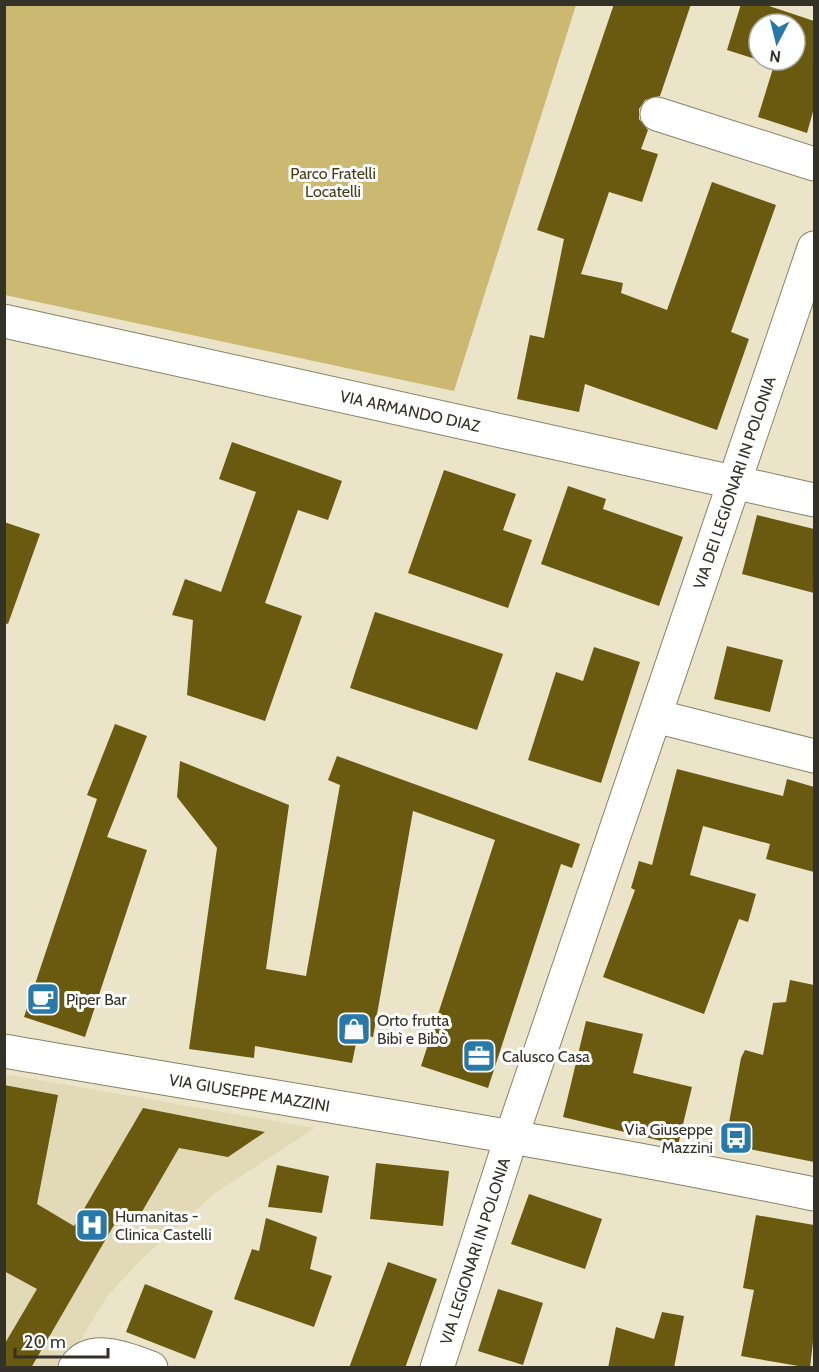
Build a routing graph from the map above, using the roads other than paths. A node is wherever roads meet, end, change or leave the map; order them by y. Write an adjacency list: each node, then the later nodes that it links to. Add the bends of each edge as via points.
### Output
1 (657, 114): 2 (street)
2 (814, 164)
3 (814, 248): 5 (street, VIA DEI LEGIONARI IN POLONIA)
4 (4, 321): 5 (street, VIA ARMANDO DIAZ)
5 (734, 484): 6 (street, VIA ARMANDO DIAZ); 7 (street, VIA DEI LEGIONARI IN POLONIA)
6 (814, 500)
7 (655, 716): 8 (street); 10 (street, VIA DEI LEGIONARI IN POLONIA)
8 (814, 756)
9 (4, 1051): 10 (street, VIA GIUSEPPE MAZZINI)
10 (512, 1135): 11 (street, VIA GIUSEPPE MAZZINI); 14 (street, VIA LEGIONARI IN POLONIA)
11 (814, 1194)
12 (75, 1368): 13 (street, via 78,1362 108,1353)
13 (151, 1368)
14 (437, 1368)

